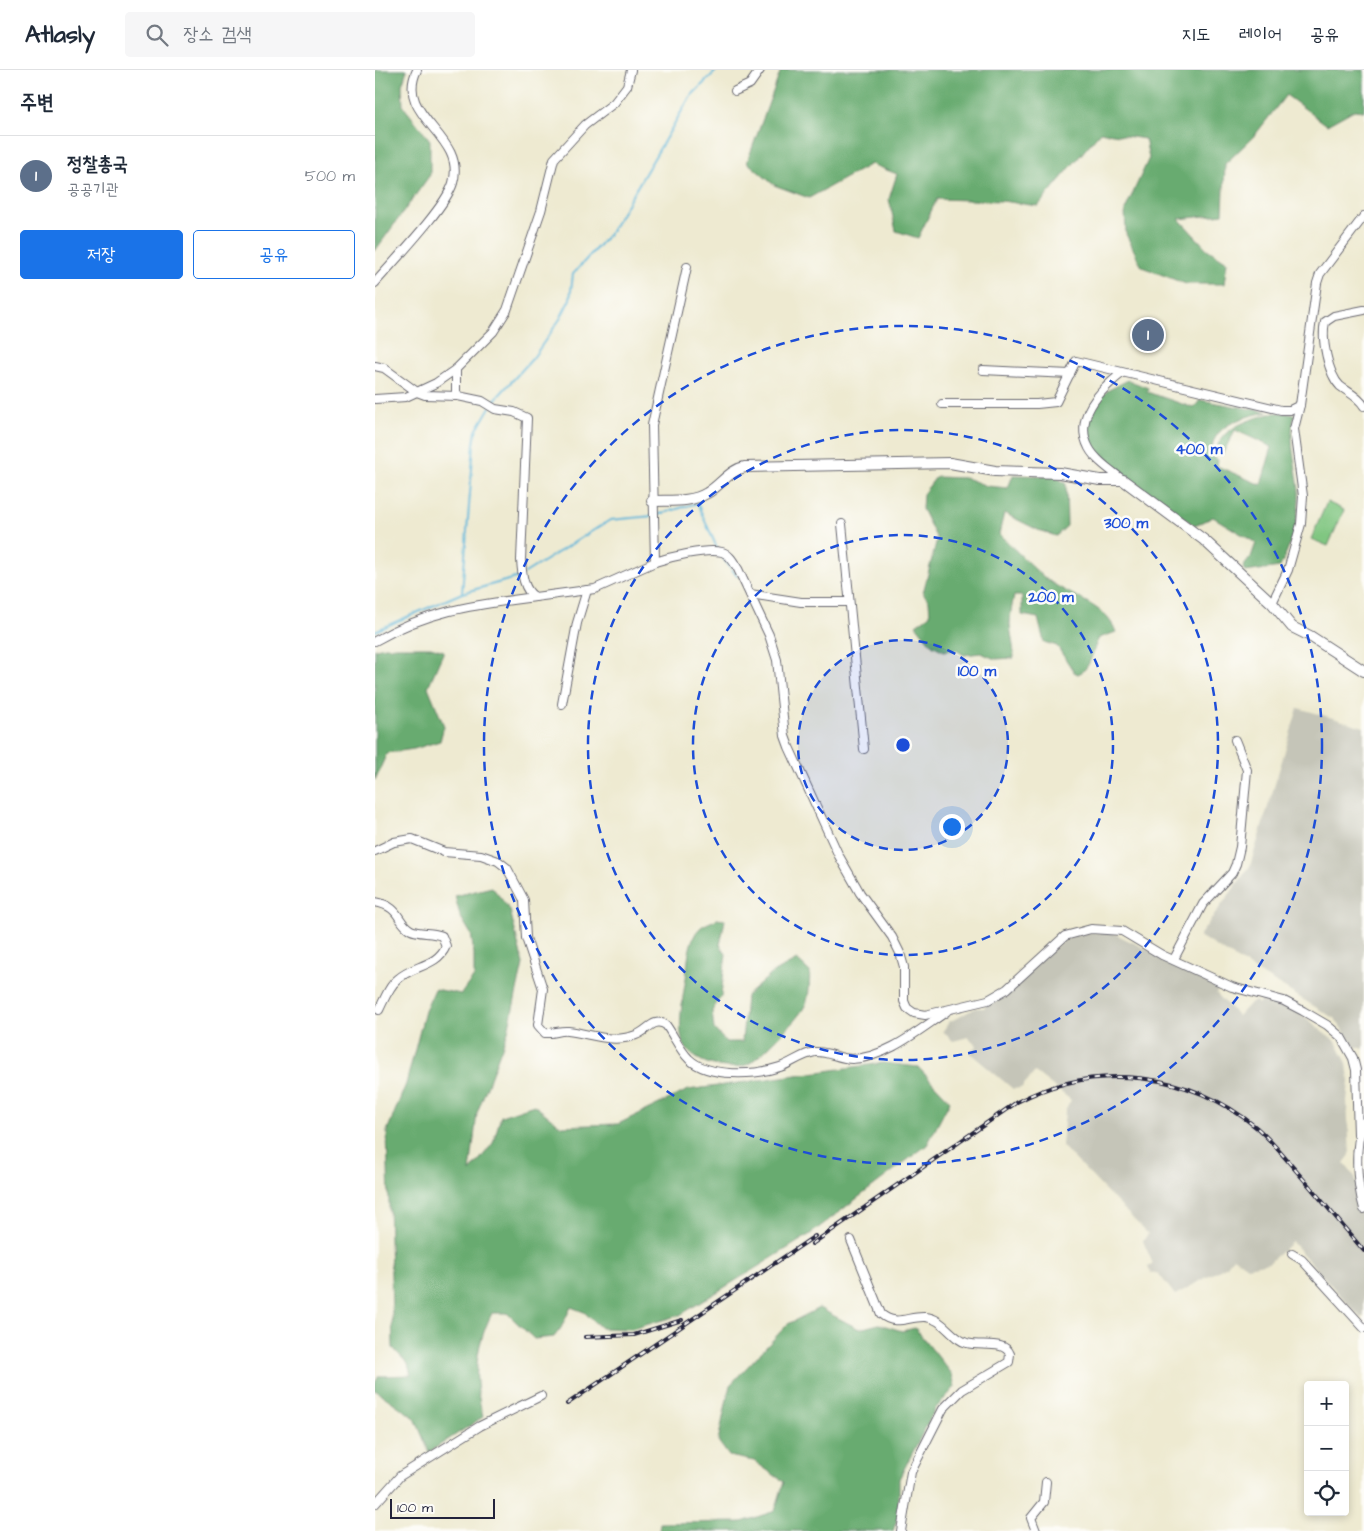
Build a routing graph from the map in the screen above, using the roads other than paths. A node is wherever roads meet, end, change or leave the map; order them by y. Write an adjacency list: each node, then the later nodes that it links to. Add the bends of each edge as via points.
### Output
1 (417, 70): 7 (street, via 411,82 413,100 447,146 454,162 453,184 441,205)
2 (631, 70): 10 (street, via 627,86 614,103 585,125 554,159 541,211 507,310 493,332)
3 (760, 70): 4 (street, via 750,84)
4 (735, 91)
5 (1364, 216): 18 (street, via 1320,274)
6 (687, 267): 21 (street, via 651,425)
7 (375, 283)
8 (1364, 310): 19 (street, via 1334,316 1325,322 1323,330 1333,376)
9 (375, 366): 14 (street, via 384,368)
10 (456, 369): 14 (street); 15 (street)
11 (983, 370): 12 (street)
12 (1069, 374): 13 (street, via 1076,361); 17 (street, via 1057,402 1049,404)
13 (1122, 374): 18 (street, via 1281,410); 20 (street, via 1097,396 1085,425 1089,448)
14 (417, 392): 15 (street); 16 (street)
15 (456, 396): 26 (street, via 482,401 495,409 527,418 523,574 530,594)
16 (375, 399)
17 (942, 404)
18 (1300, 405): 28 (street, via 1295,429 1303,496 1301,524 1288,570)
19 (1364, 406)
20 (1123, 480): 21 (street, via 1100,480 1060,473 995,471 950,463 745,467 735,469 706,494 690,499); 28 (street, via 1204,540)
21 (652, 501): 23 (street)
22 (842, 524): 27 (street)
23 (655, 562): 24 (street, via 608,585); 25 (street, via 708,551 719,552 732,559)
24 (587, 590): 26 (street); 31 (street, via 577,623)
25 (750, 594): 27 (street, via 801,602); 38 (street, via 777,660 789,747 839,856 900,953 907,1008 925,1015)
26 (535, 597): 29 (street, via 473,605 430,615)
27 (848, 602): 33 (street)
28 (1272, 603): 30 (street, via 1292,628)
29 (375, 640)
30 (1364, 671)
31 (562, 704)
32 (1235, 740): 36 (street, via 1247,770 1236,864 1232,873 1203,904)
33 (864, 750)
34 (375, 851): 38 (street, via 394,842 411,840 444,852 481,855 507,868 524,900 526,938 543,989 538,1025 545,1033 625,1038 661,1022 689,1059 701,1068 711,1072 747,1072 781,1067 814,1052 847,1058 867,1057 901,1043)
35 (375, 902): 37 (street, via 393,909 412,931 442,936 446,946 436,960 396,980)
36 (1174, 959): 38 (street, via 1122,931 1108,928 1077,932 1053,945 1007,989 988,1000); 40 (street, via 1232,988 1284,1001 1327,1025 1341,1037 1356,1070)
37 (379, 1010)
38 (950, 1010)
39 (1364, 1122): 40 (street)
40 (1358, 1135): 41 (street)
41 (1364, 1209)
42 (851, 1240): 48 (street, via 881,1314 887,1320 934,1319 967,1343 1000,1346 1010,1354 1009,1362 962,1390 943,1409 911,1472)
43 (1292, 1254): 44 (street, via 1302,1260)
44 (1364, 1328)
45 (541, 1396): 47 (street, via 480,1426 400,1476)
46 (1046, 1482): 49 (street, via 1045,1502 1031,1518)
47 (375, 1504)
48 (901, 1531)
49 (1036, 1531)

